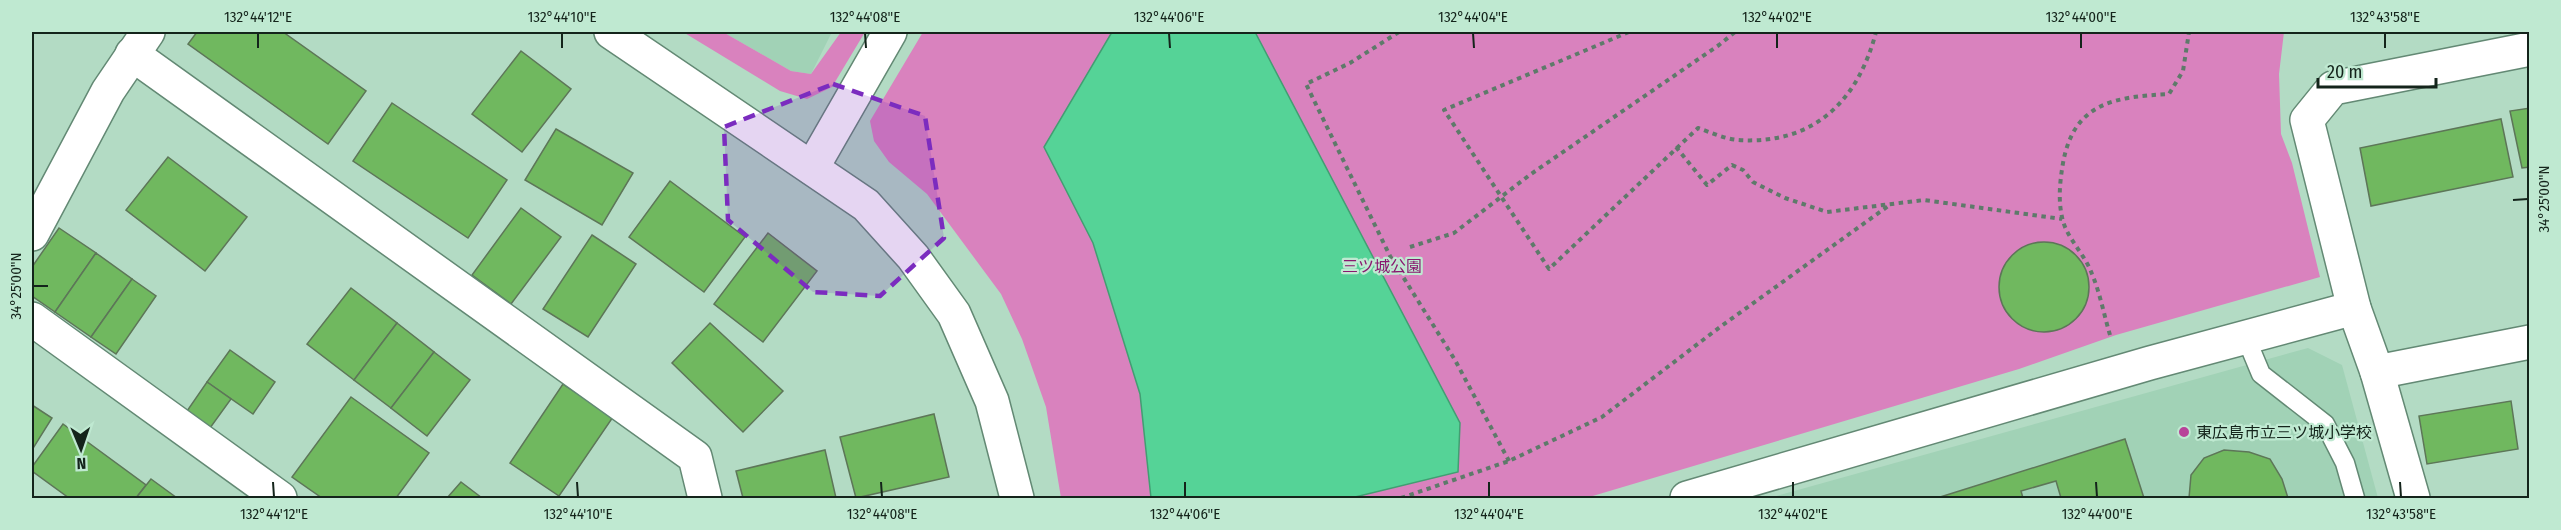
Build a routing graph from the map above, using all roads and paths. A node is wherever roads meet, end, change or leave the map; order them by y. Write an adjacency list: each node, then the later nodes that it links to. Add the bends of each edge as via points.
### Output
1 (611, 32): 11 (street)
2 (890, 32): 11 (street)
3 (1399, 32): 23 (path, via 1350,63 1306,84 1390,256 1455,360)
4 (1629, 32): 12 (path, via 1444,110)
5 (1735, 32): 12 (path)
6 (1876, 32): 10 (path, via 1869,58 1851,93 1830,114 1798,131 1765,139 1736,140 1698,128)
7 (2189, 32): 14 (path, via 2183,71 2169,94 2102,105 2080,119 2067,142 2060,186)
8 (140, 43): 15 (street, via 108,91); 25 (street, via 695,457)
9 (2529, 49): 17 (street, via 2333,88 2307,120)
10 (1676, 147): 12 (path, via 1549,269); 13 (path, via 1707,185 1732,165 1743,170 1753,182 1785,198 1827,212)
11 (813, 168): 26 (street, via 866,205 914,257 954,314 992,401)
12 (1501, 196): 16 (path, via 1454,233)
13 (1891, 204): 14 (path, via 1924,200); 23 (path, via 1602,417)
14 (2062, 219): 20 (path, via 2092,272)
15 (32, 234)
16 (1410, 247)
17 (2354, 308): 19 (street); 22 (street)
18 (32, 320): 24 (street)
19 (2246, 338): 28 (street); 29 (lane, via 2261,374 2325,424 2345,463)
20 (2112, 342)
21 (2529, 342): 22 (street)
22 (2377, 372): 30 (street)
23 (1509, 461): 27 (path)
24 (280, 498)
25 (705, 498)
26 (1017, 498)
27 (1401, 498)
28 (1687, 498)
29 (2355, 498)
30 (2413, 498)

